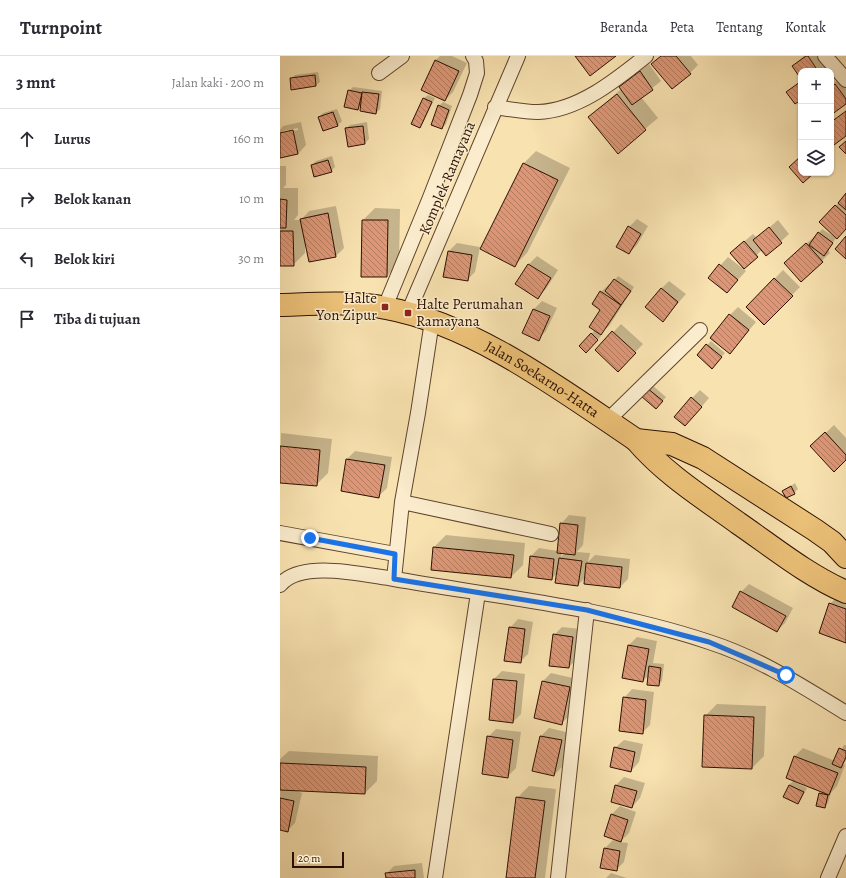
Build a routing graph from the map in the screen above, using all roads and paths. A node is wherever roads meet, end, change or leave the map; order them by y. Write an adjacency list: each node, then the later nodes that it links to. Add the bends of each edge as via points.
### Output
1 (402, 56): 6 (street)
2 (473, 56): 10 (street, via 477,73 470,95)
3 (518, 56): 8 (street, Komplek Ramayana)
4 (646, 56): 8 (street, via 602,88 568,106 539,112)
5 (825, 56): 7 (street)
6 (379, 73)
7 (846, 80)
8 (495, 107): 11 (street, Komplek Ramayana)
9 (280, 305): 10 (highway, Jalan Soekarno-Hatta, via 340,304)
10 (385, 307): 11 (highway, Jalan Soekarno-Hatta)
11 (408, 313): 12 (highway, Jalan Soekarno-Hatta)
12 (432, 321): 14 (highway, Jalan Soekarno-Hatta, via 495,350); 16 (street)
13 (700, 330): 14 (street)
14 (607, 421): 15 (highway, Jalan Soekarno-Hatta)
15 (636, 440): 20 (highway, Jalan Soekarno-Hatta, via 672,444 703,458 815,530 832,542); 23 (highway, Jalan Soekarno-Hatta, via 653,460 702,498 808,572)
16 (402, 502): 18 (street); 19 (street)
17 (280, 533): 19 (street)
18 (551, 534)
19 (395, 554): 21 (street)
20 (846, 557)
21 (394, 579): 22 (street, via 317,571 292,576); 24 (street)
22 (280, 585)
23 (846, 592)
24 (478, 593): 25 (street); 28 (street)
25 (587, 610): 26 (street, via 731,650 786,675); 29 (street)
26 (846, 713)
27 (846, 836): 30 (street)
28 (435, 878)
29 (558, 878)
30 (828, 878)

